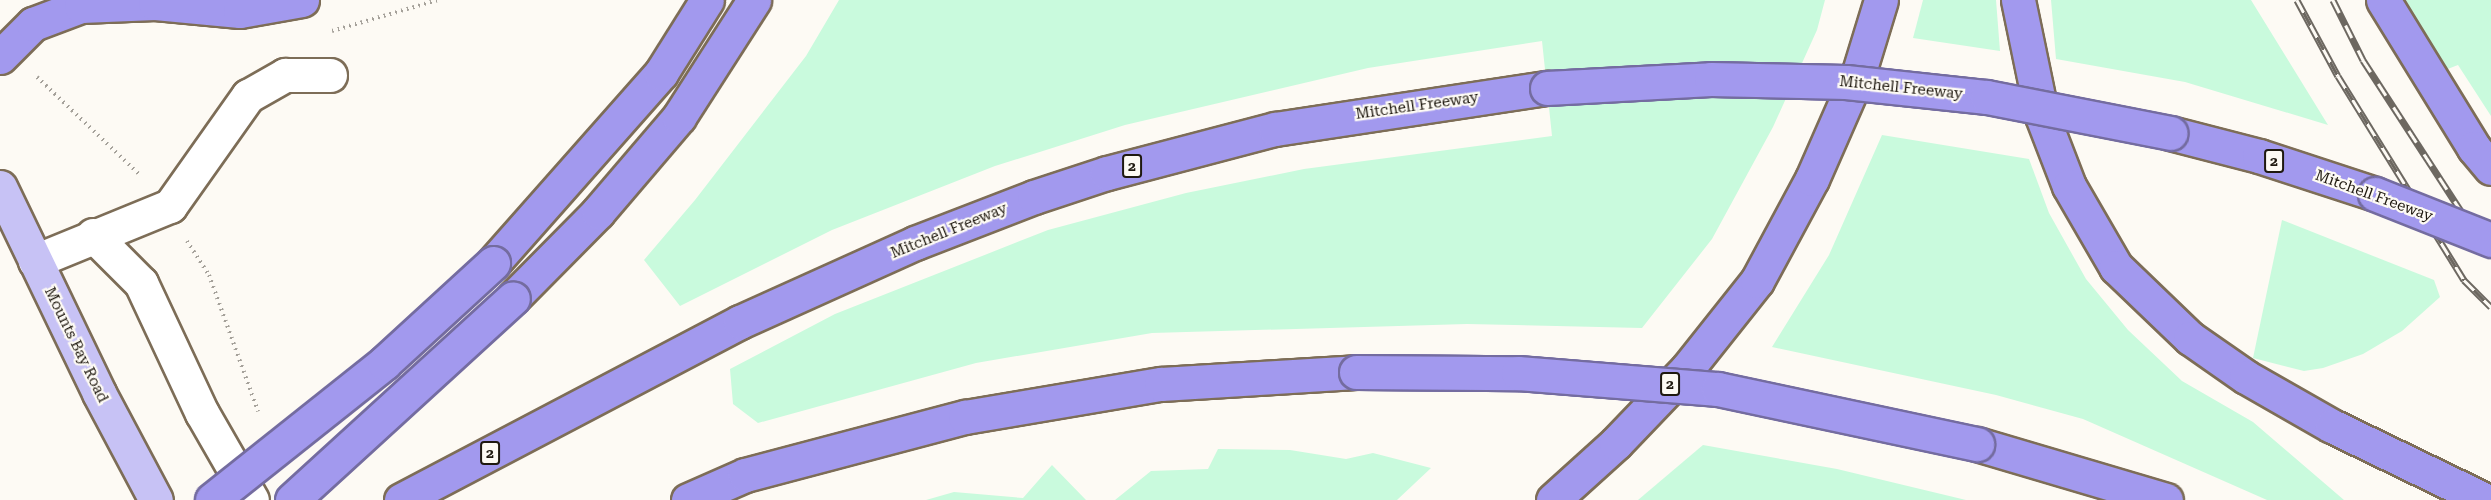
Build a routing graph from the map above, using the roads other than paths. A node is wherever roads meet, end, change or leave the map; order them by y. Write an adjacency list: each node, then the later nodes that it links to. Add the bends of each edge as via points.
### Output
1 (302, 0): 7 (highway, via 240,11)
2 (708, 0): 16 (highway, bridge, via 661,73 493,263 384,363)
3 (754, 0): 18 (highway, bridge, via 679,117 598,212 513,298)
4 (1881, 0): 21 (highway, via 1859,72 1812,179 1757,281 1687,369 1616,443)
5 (2018, 0): 23 (highway, via 2042,116 2069,186 2116,267 2190,338 2246,377 2332,426)
6 (2383, 0): 10 (highway, via 2474,148)
7 (150, 2): 8 (highway, via 109,2 57,12 16,37)
8 (0, 57)
9 (330, 75): 12 (lane, via 285,75 248,96 170,206)
10 (2491, 168)
11 (0, 187): 14 (main road, Mounts Bay Road)
12 (93, 235): 14 (lane); 17 (lane, via 141,283 202,413)
13 (2491, 240): 19 (highway, Mitchell Freeway / 2, bridge, via 2375,194 2259,156 1987,97 1846,82 1712,79 1547,88 1275,129 1044,193 915,243 750,318)
14 (35, 261): 15 (main road, Mounts Bay Road)
15 (156, 500)
16 (212, 500)
17 (252, 500)
18 (292, 500)
19 (401, 500)
20 (688, 500): 22 (highway, 2, bridge, via 756,472 965,417 1161,384 1356,372 1518,373 1718,389 1977,444)
21 (1553, 500)
22 (2166, 500)
23 (2485, 500)

